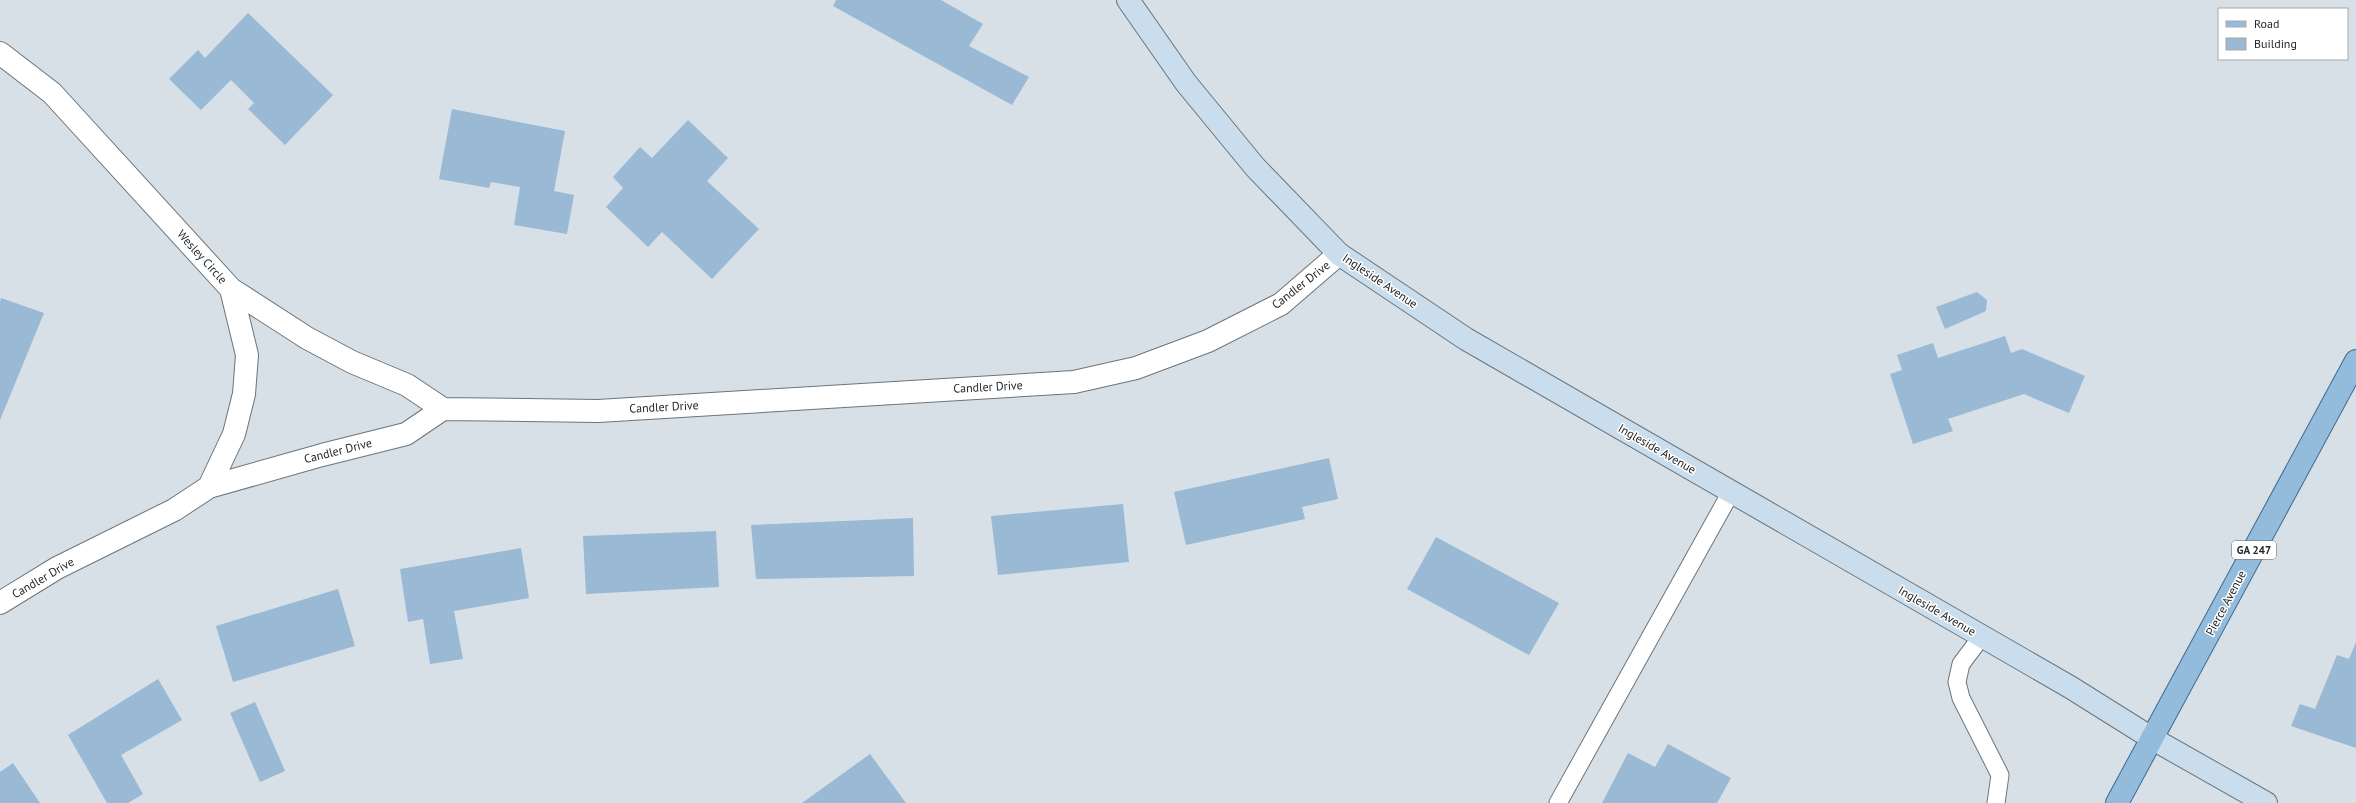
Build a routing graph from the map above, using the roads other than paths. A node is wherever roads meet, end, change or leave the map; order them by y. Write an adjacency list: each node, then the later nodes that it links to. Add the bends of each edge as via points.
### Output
1 (1128, 0): 3 (street, Ingleside Avenue, via 1186,83 1255,167)
2 (0, 54): 4 (street, Wesley Circle, via 52,93)
3 (1339, 254): 6 (street, Candler Drive, via 1280,304 1208,341 1136,368 1074,382 598,411); 8 (street, Ingleside Avenue, via 1466,339)
4 (231, 289): 6 (street, Wesley Circle, via 307,338 352,362 407,385); 7 (street, via 247,355 244,394 234,434)
5 (2356, 361): 11 (main road, Pierce Avenue / GA 247)
6 (443, 409): 7 (street, Candler Drive, via 406,434)
7 (209, 487): 9 (street, Candler Drive, via 174,510 57,568)
8 (1731, 492): 10 (street, Ingleside Avenue); 12 (lane)
9 (0, 603)
10 (1982, 636): 11 (street, Ingleside Avenue); 13 (lane, via 1961,664 1956,682 1961,698 2000,775)
11 (2153, 739): 14 (main road, Pierce Avenue / GA 247); 15 (street, Ingleside Avenue)
12 (1558, 803)
13 (1996, 803)
14 (2117, 803)
15 (2266, 803)

